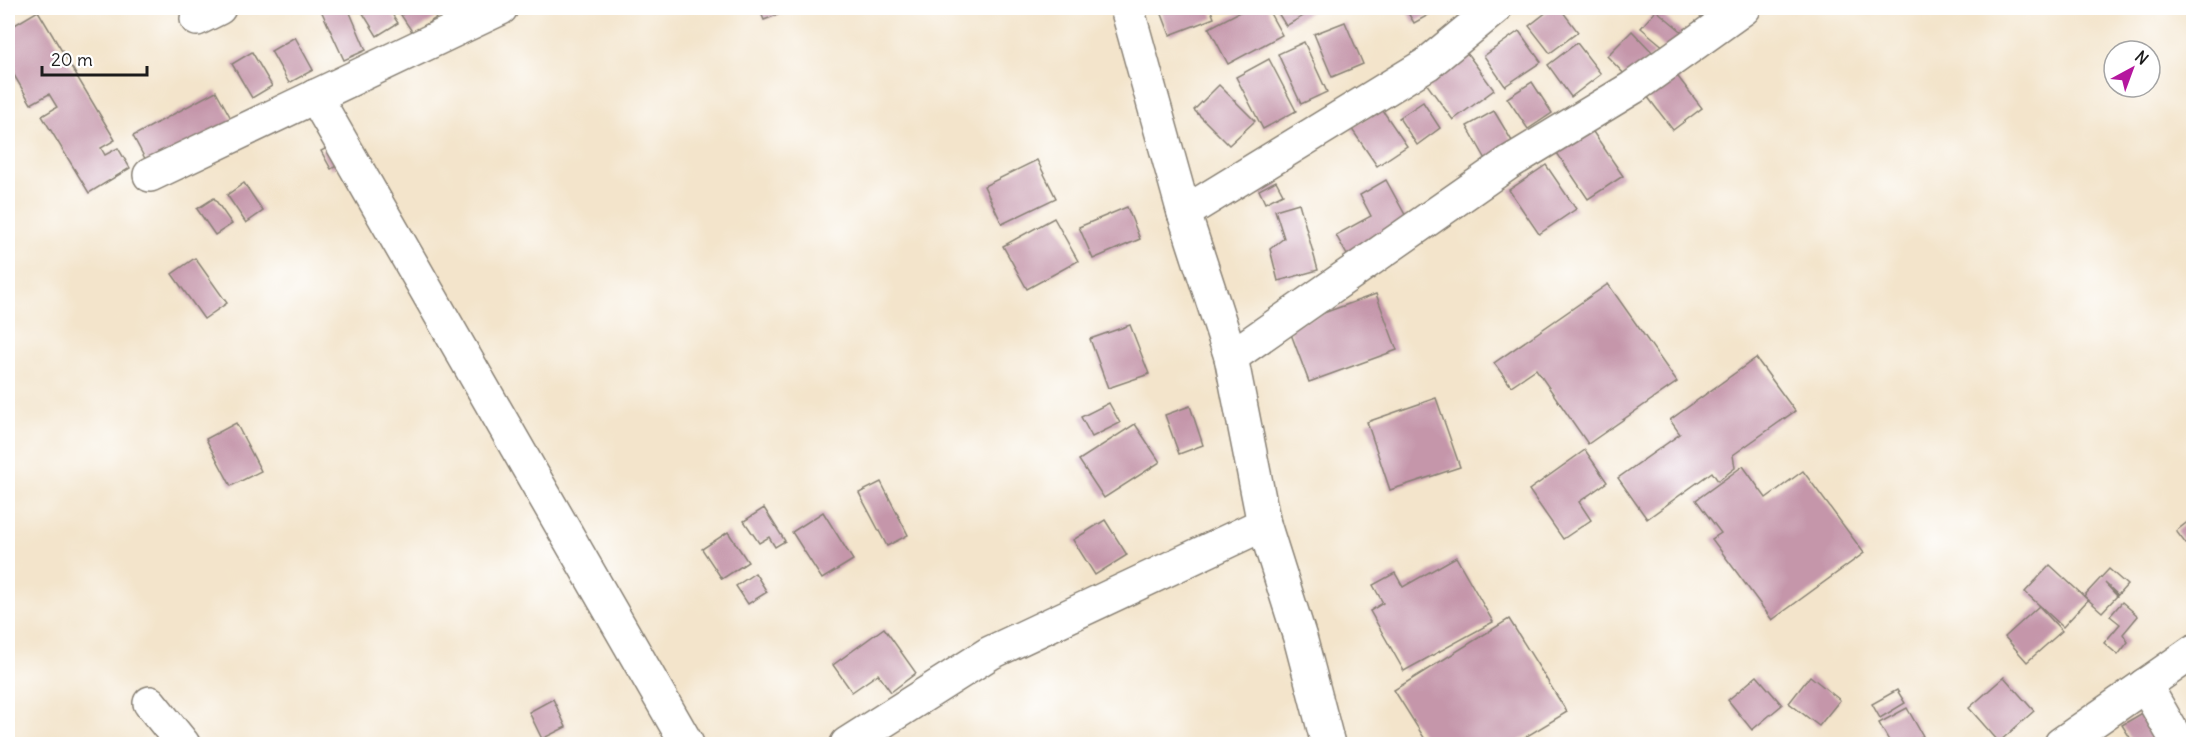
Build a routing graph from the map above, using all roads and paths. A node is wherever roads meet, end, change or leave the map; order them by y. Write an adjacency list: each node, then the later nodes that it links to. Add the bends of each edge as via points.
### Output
1 (501, 8): 5 (street)
2 (1127, 8): 7 (street)
3 (1495, 8): 7 (street, via 1427,64)
4 (1744, 8): 8 (street, via 1632,88 1510,162)
5 (315, 96): 6 (street); 14 (street)
6 (150, 176)
7 (1184, 213): 8 (street)
8 (1231, 357): 9 (street)
9 (1263, 524): 15 (street, via 990,653); 16 (street)
10 (2193, 651): 11 (street)
11 (2145, 685): 17 (street); 18 (street)
12 (150, 703): 13 (street)
13 (183, 744)
14 (687, 744)
15 (847, 744)
16 (1328, 744)
17 (2061, 744)
18 (2179, 744)

